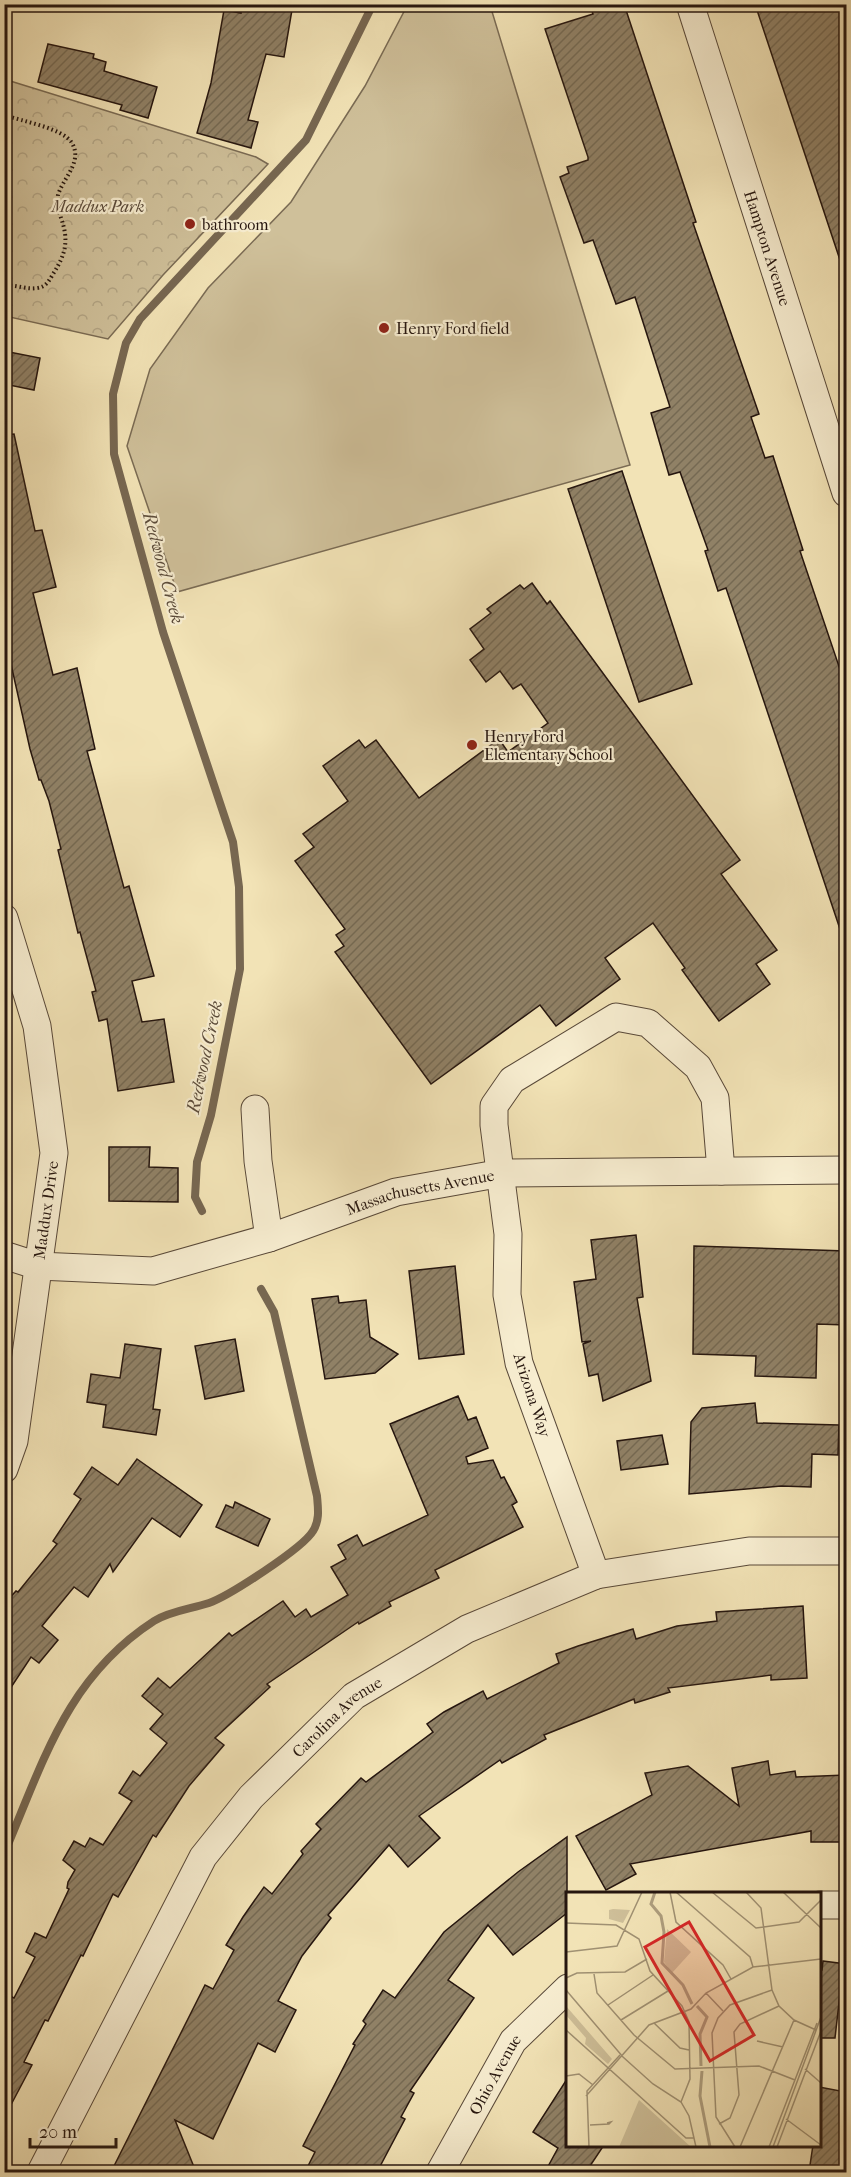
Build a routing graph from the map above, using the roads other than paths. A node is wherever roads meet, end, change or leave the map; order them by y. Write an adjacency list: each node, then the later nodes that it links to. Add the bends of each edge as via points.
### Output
1 (690, 4): 2 (street, Hampton Avenue)
2 (846, 493)
3 (4, 918): 10 (street, Maddux Drive, via 37,1026 54,1153)
4 (255, 1109): 8 (street)
5 (846, 1170): 6 (street, Massachusetts Avenue)
6 (721, 1171): 7 (street, Massachusetts Avenue); 7 (street, Arizona Way, via 715,1098 698,1067 648,1023 616,1017 512,1080 494,1106)
7 (502, 1173): 8 (street, Massachusetts Avenue, via 396,1192); 13 (street, Arizona Way, via 508,1234 507,1295 519,1363)
8 (269, 1238): 10 (street, Massachusetts Avenue, via 153,1270)
9 (4, 1256): 10 (street, Massachusetts Avenue)
10 (38, 1266): 11 (street, Maddux Drive, via 14,1442)
11 (4, 1469)
12 (846, 1551): 13 (street, Carolina Avenue, via 749,1551)
13 (596, 1575): 17 (street, Carolina Avenue, via 467,1629 354,1696 251,1797 203,1857)
14 (821, 1905): 15 (street)
15 (846, 1905)
16 (566, 1989): 18 (street, Ohio Avenue, via 513,2041)
17 (41, 2172)
18 (440, 2172)

